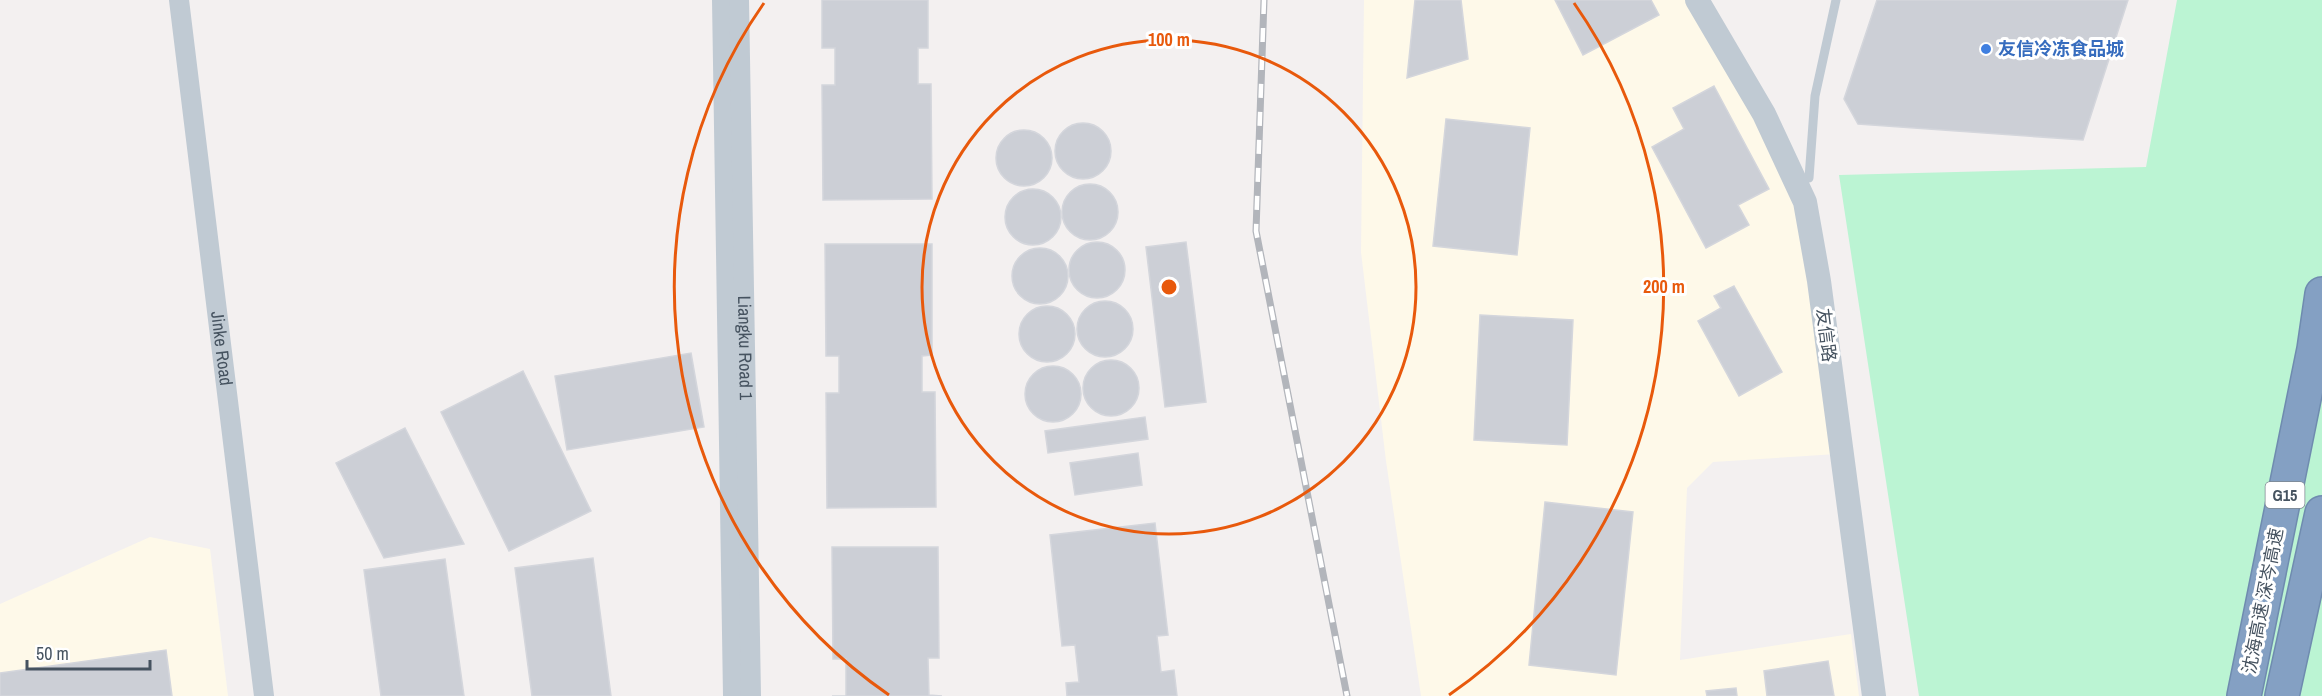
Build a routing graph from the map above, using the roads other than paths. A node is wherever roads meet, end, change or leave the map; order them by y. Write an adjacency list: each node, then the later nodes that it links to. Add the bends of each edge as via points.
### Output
1 (179, 0): 10 (street, Jinke Road)
2 (722, 0): 11 (street, Liangku Road 1)
3 (739, 0): 12 (street, Liangku Road 1)
4 (1697, 0): 13 (street, 友信路, via 1764,114 1805,202)
5 (1713, 0): 7 (street, 友信路, via 1776,109)
6 (1836, 0): 7 (lane, via 1815,96)
7 (1809, 178): 14 (street, 友信路, via 1817,196 1831,275)
8 (2322, 294): 15 (highway, 沈海高速 深岑高速 / G15)
9 (2322, 513): 16 (highway, 沈海高速 深岑高速 / G15)
10 (264, 696)
11 (733, 696)
12 (751, 696)
13 (1874, 696)
14 (1887, 696)
15 (2244, 696)
16 (2282, 696)

